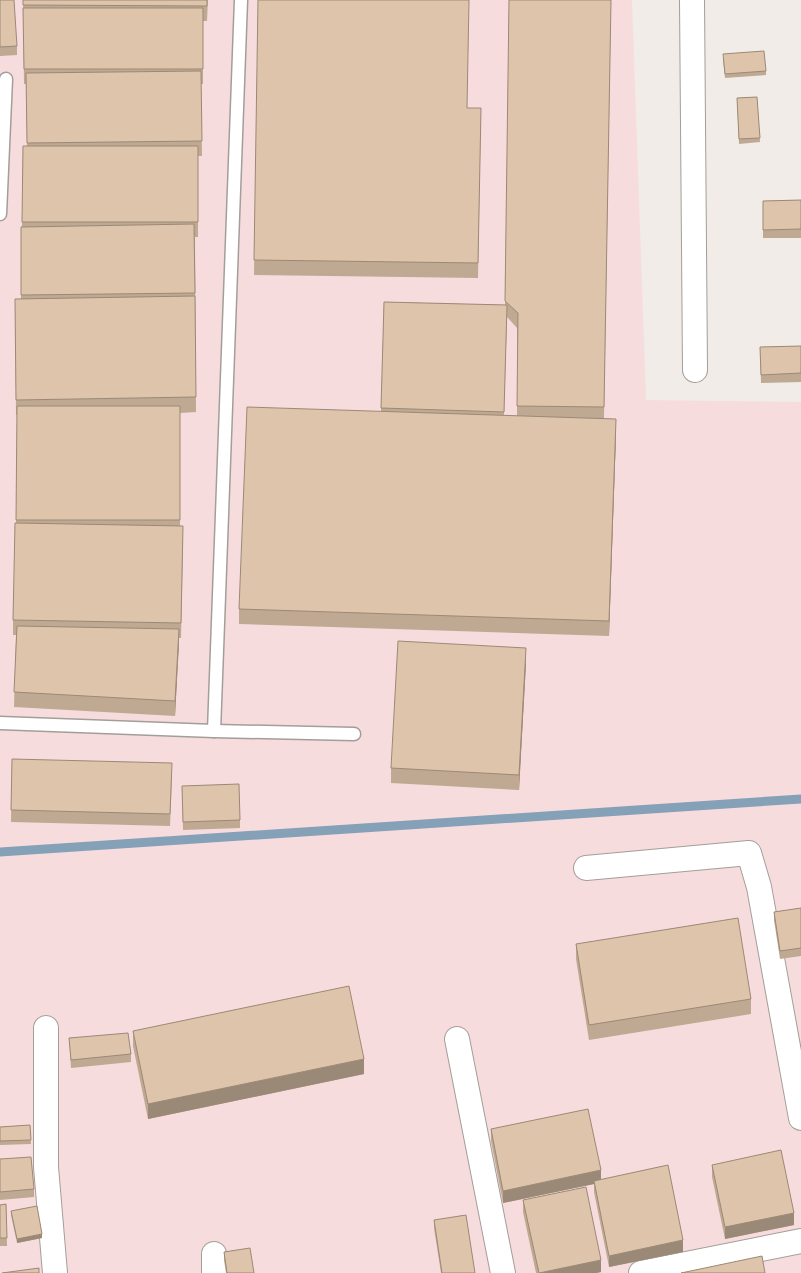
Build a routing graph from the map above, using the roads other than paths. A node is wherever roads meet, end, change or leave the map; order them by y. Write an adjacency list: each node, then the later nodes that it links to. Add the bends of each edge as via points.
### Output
1 (241, 0): 7 (lane)
2 (692, 0): 5 (street)
3 (6, 79): 4 (lane)
4 (0, 214)
5 (694, 370)
6 (0, 723): 7 (lane)
7 (214, 731): 8 (lane)
8 (354, 734)
9 (586, 868): 12 (street, via 749,853 759,887)
10 (46, 1028): 14 (street, via 46,1167)
11 (456, 1039): 15 (street)
12 (801, 1118)
13 (801, 1241): 16 (street)
14 (55, 1273)
15 (503, 1273)
16 (641, 1273)

